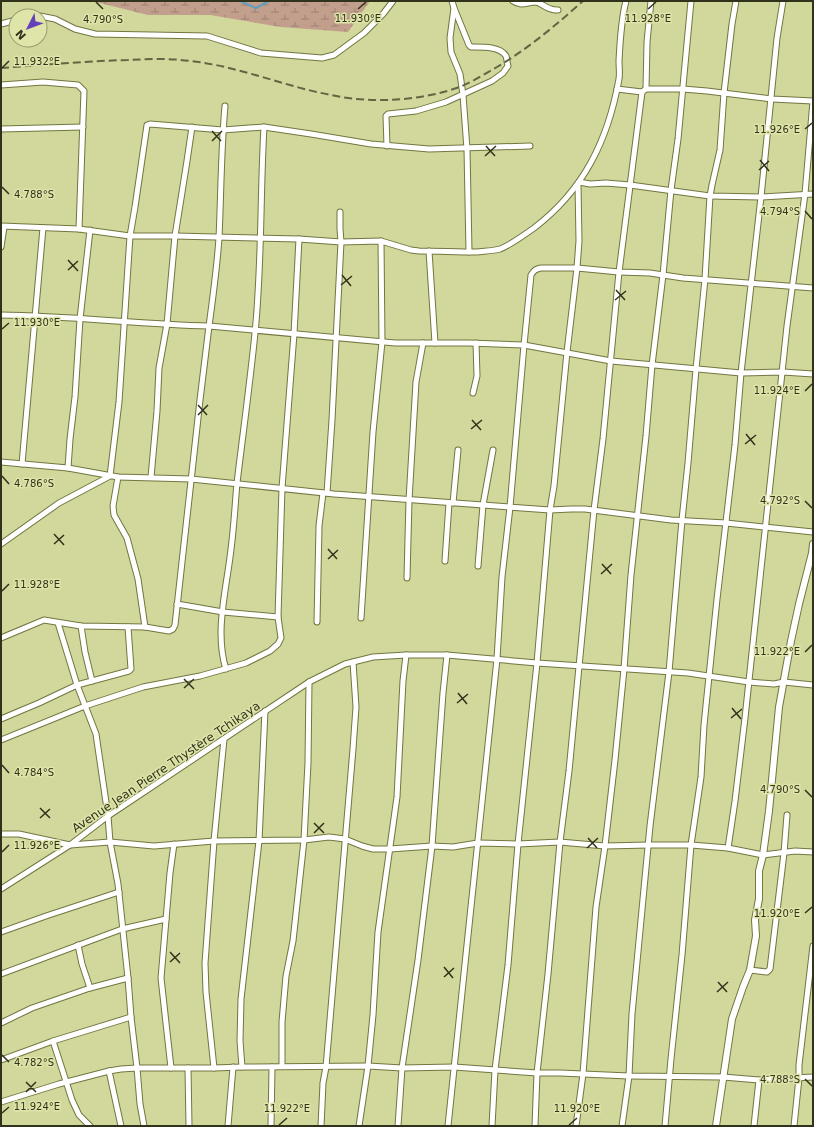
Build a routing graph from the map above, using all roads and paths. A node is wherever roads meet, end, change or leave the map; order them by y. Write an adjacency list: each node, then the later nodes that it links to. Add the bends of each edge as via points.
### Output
1 (393, 1): 11 (street, via 364,33 334,55 322,58 261,53 207,36 95,34)
2 (452, 1): 9 (street)
3 (513, 1): 10 (street, via 522,4 534,2)
4 (626, 1): 13 (street, via 622,16 620,76)
5 (651, 1): 15 (street)
6 (691, 1): 14 (street)
7 (736, 1): 16 (street)
8 (783, 1): 18 (street)
9 (454, 8): 17 (street, via 451,52 460,74); 17 (street, via 469,45 502,52 506,56 508,66 492,81)
10 (558, 10)
11 (48, 18)
12 (1, 85): 21 (street, via 43,82 78,85 84,90)
13 (617, 89): 15 (street); 29 (street, via 609,122 599,147)
14 (683, 89): 15 (street); 16 (street); 31 (street)
15 (644, 90): 30 (street)
16 (724, 93): 18 (street); 34 (street, via 720,150)
17 (463, 95): 26 (street, via 416,111 388,114); 28 (street)
18 (772, 99): 19 (street); 35 (street)
19 (813, 101): 32 (street)
20 (225, 106): 25 (street)
21 (83, 127): 24 (street); 39 (street)
22 (192, 127): 25 (street); 41 (street, via 147,125); 42 (street)
23 (264, 127): 25 (street); 26 (street); 44 (street)
24 (1, 129)
25 (223, 130): 43 (street)
26 (387, 146): 28 (street)
27 (530, 146): 28 (street)
28 (467, 149): 50 (street)
29 (579, 183): 30 (street); 50 (street, via 563,202 528,232 501,248); 51 (street)
30 (630, 185): 31 (street); 52 (street)
31 (671, 190): 34 (street); 53 (street)
32 (805, 194): 33 (street); 35 (street); 56 (street)
33 (813, 194)
34 (710, 196): 35 (street); 54 (street)
35 (762, 197): 55 (street)
36 (340, 212): 47 (street)
37 (2, 226): 38 (street); 48 (street)
38 (43, 228): 39 (street); 59 (street)
39 (79, 229): 40 (street)
40 (90, 230): 41 (street); 60 (street)
41 (130, 236): 42 (street); 61 (street)
42 (175, 236): 43 (street); 62 (street)
43 (219, 238): 44 (street); 63 (street)
44 (260, 239): 45 (street); 64 (street)
45 (299, 239): 47 (street); 65 (street)
46 (381, 241): 47 (street); 49 (street, via 418,252); 67 (street)
47 (341, 242): 66 (street)
48 (1, 247)
49 (430, 251): 50 (street); 69 (street)
50 (469, 252)
51 (577, 268): 52 (street); 71 (street, via 541,268 531,274); 72 (street)
52 (619, 272): 53 (street); 73 (street)
53 (663, 275): 54 (street); 74 (street)
54 (705, 279): 55 (street); 75 (street)
55 (751, 284): 56 (street); 77 (street)
56 (792, 287): 57 (street); 76 (street)
57 (813, 288)
58 (1, 315): 59 (street)
59 (34, 316): 60 (street); 83 (street)
60 (80, 319): 61 (street); 84 (street)
61 (124, 321): 62 (street); 85 (street, via 119,402)
62 (167, 324): 63 (street); 87 (street, via 159,368)
63 (209, 326): 64 (street); 88 (street)
64 (256, 331): 65 (street); 89 (street)
65 (294, 334): 66 (street); 90 (street)
66 (336, 338): 67 (street); 91 (street)
67 (382, 342): 68 (street); 92 (street)
68 (423, 343): 69 (street); 93 (street, via 416,382)
69 (435, 343): 70 (street)
70 (476, 343): 71 (street); 79 (street, via 477,376)
71 (524, 345): 72 (street); 96 (street)
72 (567, 352): 73 (street); 97 (street)
73 (611, 361): 74 (street); 98 (street)
74 (652, 365): 75 (street); 99 (street)
75 (696, 369): 77 (street); 100 (street)
76 (783, 372): 77 (street); 78 (street); 102 (street)
77 (741, 373): 101 (street)
78 (813, 374)
79 (473, 393)
80 (458, 450): 94 (street)
81 (493, 450): 95 (street)
82 (1, 462): 83 (street)
83 (22, 464): 84 (street)
84 (68, 468): 85 (street)
85 (110, 476): 86 (street); 104 (street, via 59,503)
86 (118, 477): 87 (street); 117 (street, via 114,515 127,538 138,578)
87 (151, 477): 88 (street)
88 (191, 479): 89 (street); 109 (street)
89 (237, 484): 90 (street); 110 (street)
90 (282, 488): 91 (street); 111 (street)
91 (325, 493): 92 (street); 113 (street, via 319,526)
92 (369, 496): 93 (street); 112 (street)
93 (409, 500): 94 (street); 108 (street)
94 (451, 503): 95 (street); 106 (street)
95 (483, 505): 96 (street); 107 (street)
96 (510, 507): 97 (street); 121 (street, via 502,577)
97 (550, 510): 98 (street); 123 (street)
98 (594, 510): 99 (street); 124 (street)
99 (638, 516): 100 (street); 126 (street)
100 (682, 520): 101 (street); 127 (street)
101 (726, 523): 102 (street); 128 (street)
102 (766, 527): 103 (street); 131 (street)
103 (813, 532)
104 (1, 544)
105 (813, 544): 132 (street)
106 (445, 561)
107 (478, 566)
108 (406, 578)
109 (177, 604): 110 (street); 117 (street, via 173,629 169,631)
110 (223, 612): 111 (street); 125 (street, via 222,644)
111 (278, 617): 125 (street, via 281,638 278,644 246,663)
112 (361, 618)
113 (317, 622)
114 (58, 623): 115 (street); 118 (street, via 44,620); 133 (street)
115 (81, 626): 116 (street); 129 (street)
116 (128, 627): 117 (street); 129 (street, via 131,669)
117 (145, 627)
118 (1, 638)
119 (406, 655): 120 (street, Avenue Jean Pierre Thystère Tchikaya); 122 (street, Avenue Jean Pierre Thystère Tchikaya, via 373,657); 158 (street, via 397,797)
120 (447, 655): 121 (street, Avenue Jean Pierre Thystère Tchikaya); 155 (street)
121 (497, 659): 123 (street, Avenue Jean Pierre Thystère Tchikaya); 149 (street)
122 (352, 662): 130 (street, Avenue Jean Pierre Thystère Tchikaya); 143 (street, via 356,707)
123 (537, 663): 124 (street, Avenue Jean Pierre Thystère Tchikaya); 151 (street)
124 (580, 665): 126 (street, Avenue Jean Pierre Thystère Tchikaya); 148 (street)
125 (226, 669): 135 (street, via 143,687)
126 (624, 669): 127 (street, Avenue Jean Pierre Thystère Tchikaya); 156 (street)
127 (669, 672): 128 (street, Avenue Jean Pierre Thystère Tchikaya); 153 (street)
128 (709, 676): 131 (street, Avenue Jean Pierre Thystère Tchikaya); 154 (street, via 701,777)
129 (92, 681): 133 (street)
130 (309, 682): 136 (street, Avenue Jean Pierre Thystère Tchikaya); 144 (street)
131 (748, 682): 132 (street, Avenue Jean Pierre Thystère Tchikaya); 157 (street)
132 (784, 682): 134 (street, Avenue Jean Pierre Thystère Tchikaya); 161 (street)
133 (77, 685): 135 (street); 137 (street)
134 (813, 685)
135 (85, 706): 139 (street); 141 (street, via 96,734)
136 (265, 711): 138 (street, Avenue Jean Pierre Thystère Tchikaya); 146 (street)
137 (1, 719)
138 (224, 739): 141 (street, Avenue Jean Pierre Thystère Tchikaya); 145 (street)
139 (1, 740)
140 (787, 815): 160 (street)
141 (108, 816): 147 (street); 152 (street, Avenue Jean Pierre Thystère Tchikaya)
142 (1, 834): 152 (street, via 19,834)
143 (345, 839): 144 (street); 158 (street, via 373,849); 182 (street)
144 (304, 840): 146 (street); 178 (street, via 293,941 286,976)
145 (214, 841): 146 (street); 150 (street); 187 (street, via 205,963)
146 (259, 841): 181 (street, via 241,999)
147 (110, 842): 150 (street, via 154,846); 152 (street); 163 (street)
148 (560, 842): 151 (street); 156 (street); 191 (street)
149 (478, 843): 151 (street); 155 (street, via 453,847); 183 (street)
150 (174, 844): 164 (street)
151 (518, 844): 189 (street, via 508,965)
152 (70, 845): 162 (street, Avenue Jean Pierre Thystère Tchikaya)
153 (649, 845): 154 (street); 156 (street); 193 (street, via 632,1014)
154 (691, 845): 157 (street); 194 (street)
155 (432, 846): 158 (street); 188 (street)
156 (605, 846): 192 (street, via 596,907)
157 (728, 848): 161 (street)
158 (390, 849): 179 (street, via 378,932)
159 (813, 852): 160 (street)
160 (784, 853): 161 (street); 169 (street, via 770,969 767,972)
161 (763, 855): 169 (street, via 759,872 760,899 755,920 756,936)
162 (1, 889)
163 (119, 892): 165 (street); 166 (street)
164 (166, 918): 165 (street); 185 (street, via 161,978)
165 (122, 929): 167 (street); 171 (street)
166 (1, 932)
167 (78, 945): 170 (street); 172 (street)
168 (813, 946): 197 (street)
169 (750, 970): 195 (street, via 732,1019)
170 (1, 974)
171 (128, 978): 172 (street); 173 (street)
172 (90, 988): 174 (street, via 32,1008)
173 (131, 1017): 175 (street); 184 (street)
174 (1, 1023)
175 (53, 1041): 176 (street); 199 (street)
176 (1, 1060)
177 (272, 1066): 178 (street); 181 (street); 206 (street)
178 (282, 1066): 182 (street)
179 (368, 1066): 182 (street); 188 (street); 208 (street)
180 (233, 1067): 181 (street); 187 (street); 205 (street)
181 (242, 1067)
182 (326, 1067): 207 (street)
183 (454, 1067): 188 (street); 189 (street); 210 (street)
184 (138, 1068): 185 (street); 190 (street); 203 (street)
185 (171, 1068): 186 (street)
186 (188, 1068): 187 (street); 204 (street)
187 (214, 1068)
188 (402, 1068): 209 (street)
189 (495, 1070): 191 (street); 211 (street)
190 (110, 1071): 199 (street); 202 (street)
191 (537, 1073): 192 (street); 212 (street)
192 (583, 1074): 193 (street); 213 (street)
193 (629, 1076): 194 (street); 214 (street)
194 (670, 1076): 195 (street); 215 (street)
195 (723, 1077): 198 (street); 216 (street)
196 (813, 1077): 197 (street)
197 (799, 1078): 198 (street); 218 (street)
198 (759, 1080): 217 (street)
199 (66, 1082): 200 (street); 201 (street, via 79,1115)
200 (1, 1102)
201 (90, 1126)
202 (120, 1126)
203 (144, 1126)
204 (189, 1126)
205 (228, 1126)
206 (271, 1126)
207 (321, 1126)
208 (360, 1126)
209 (398, 1126)
210 (448, 1126)
211 (492, 1126)
212 (535, 1126)
213 (576, 1126)
214 (622, 1126)
215 (665, 1126)
216 (716, 1126)
217 (754, 1126)
218 (794, 1126)

